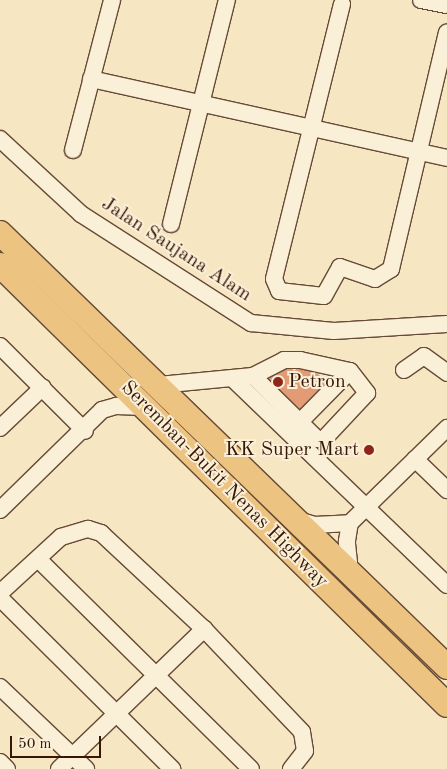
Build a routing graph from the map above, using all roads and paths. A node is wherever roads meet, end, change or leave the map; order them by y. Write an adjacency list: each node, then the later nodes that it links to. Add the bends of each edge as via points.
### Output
1 (112, 0): 7 (street)
2 (227, 0): 8 (street)
3 (420, 0): 5 (street)
4 (342, 4): 9 (street)
5 (447, 5)
6 (447, 33): 12 (street)
7 (91, 79): 8 (street); 11 (street)
8 (201, 104): 9 (street); 14 (street)
9 (311, 128): 12 (street); 12 (street, via 274,279 279,292 324,296 340,267 376,279 385,276 391,269)
10 (0, 139): 17 (street, Jalan Saujana Alam, via 81,214 251,323 334,331)
11 (73, 150)
12 (418, 152): 13 (street)
13 (447, 158)
14 (171, 224)
15 (0, 233): 24 (highway, Seremban-Bukit Nenas Highway)
16 (0, 265): 26 (highway, Seremban-Bukit Nenas Highway)
17 (447, 324)
18 (0, 346): 25 (street)
19 (404, 370): 21 (street, via 424,356)
20 (350, 371): 22 (street, via 292,360); 27 (street); 27 (street, via 367,390 366,396 324,438 317,440)
21 (447, 373)
22 (253, 376): 23 (street); 27 (street)
23 (233, 379): 24 (street); 27 (street)
24 (159, 385): 35 (highway, Seremban-Bukit Nenas Highway)
25 (43, 387): 28 (street); 30 (street)
26 (146, 407): 30 (street, via 102,410); 46 (highway, Seremban-Bukit Nenas Highway)
27 (295, 427): 33 (street)
28 (0, 428)
29 (447, 428): 31 (street)
30 (85, 431): 34 (street)
31 (415, 459): 32 (street); 33 (street)
32 (447, 490)
33 (367, 506): 36 (street); 39 (street)
34 (0, 510)
35 (294, 518): 36 (street, via 314,525); 38 (highway, Seremban-Bukit Nenas Highway)
36 (350, 523): 38 (street, via 347,541)
37 (38, 559): 40 (street); 42 (street, via 61,537 74,531 88,529 101,533); 44 (street)
38 (350, 572): 43 (highway, Seremban-Bukit Nenas Highway)
39 (447, 584)
40 (0, 593)
41 (0, 598): 47 (street)
42 (204, 629): 44 (street); 55 (street, via 302,732 305,751)
43 (447, 668)
44 (156, 675): 47 (street); 54 (street)
45 (0, 687): 48 (street)
46 (447, 705)
47 (116, 714): 48 (street); 53 (street)
48 (72, 756): 51 (street); 52 (street)
49 (0, 762): 50 (street)
50 (7, 769)
51 (59, 769)
52 (86, 769)
53 (172, 769)
54 (251, 769)
55 (291, 769)

